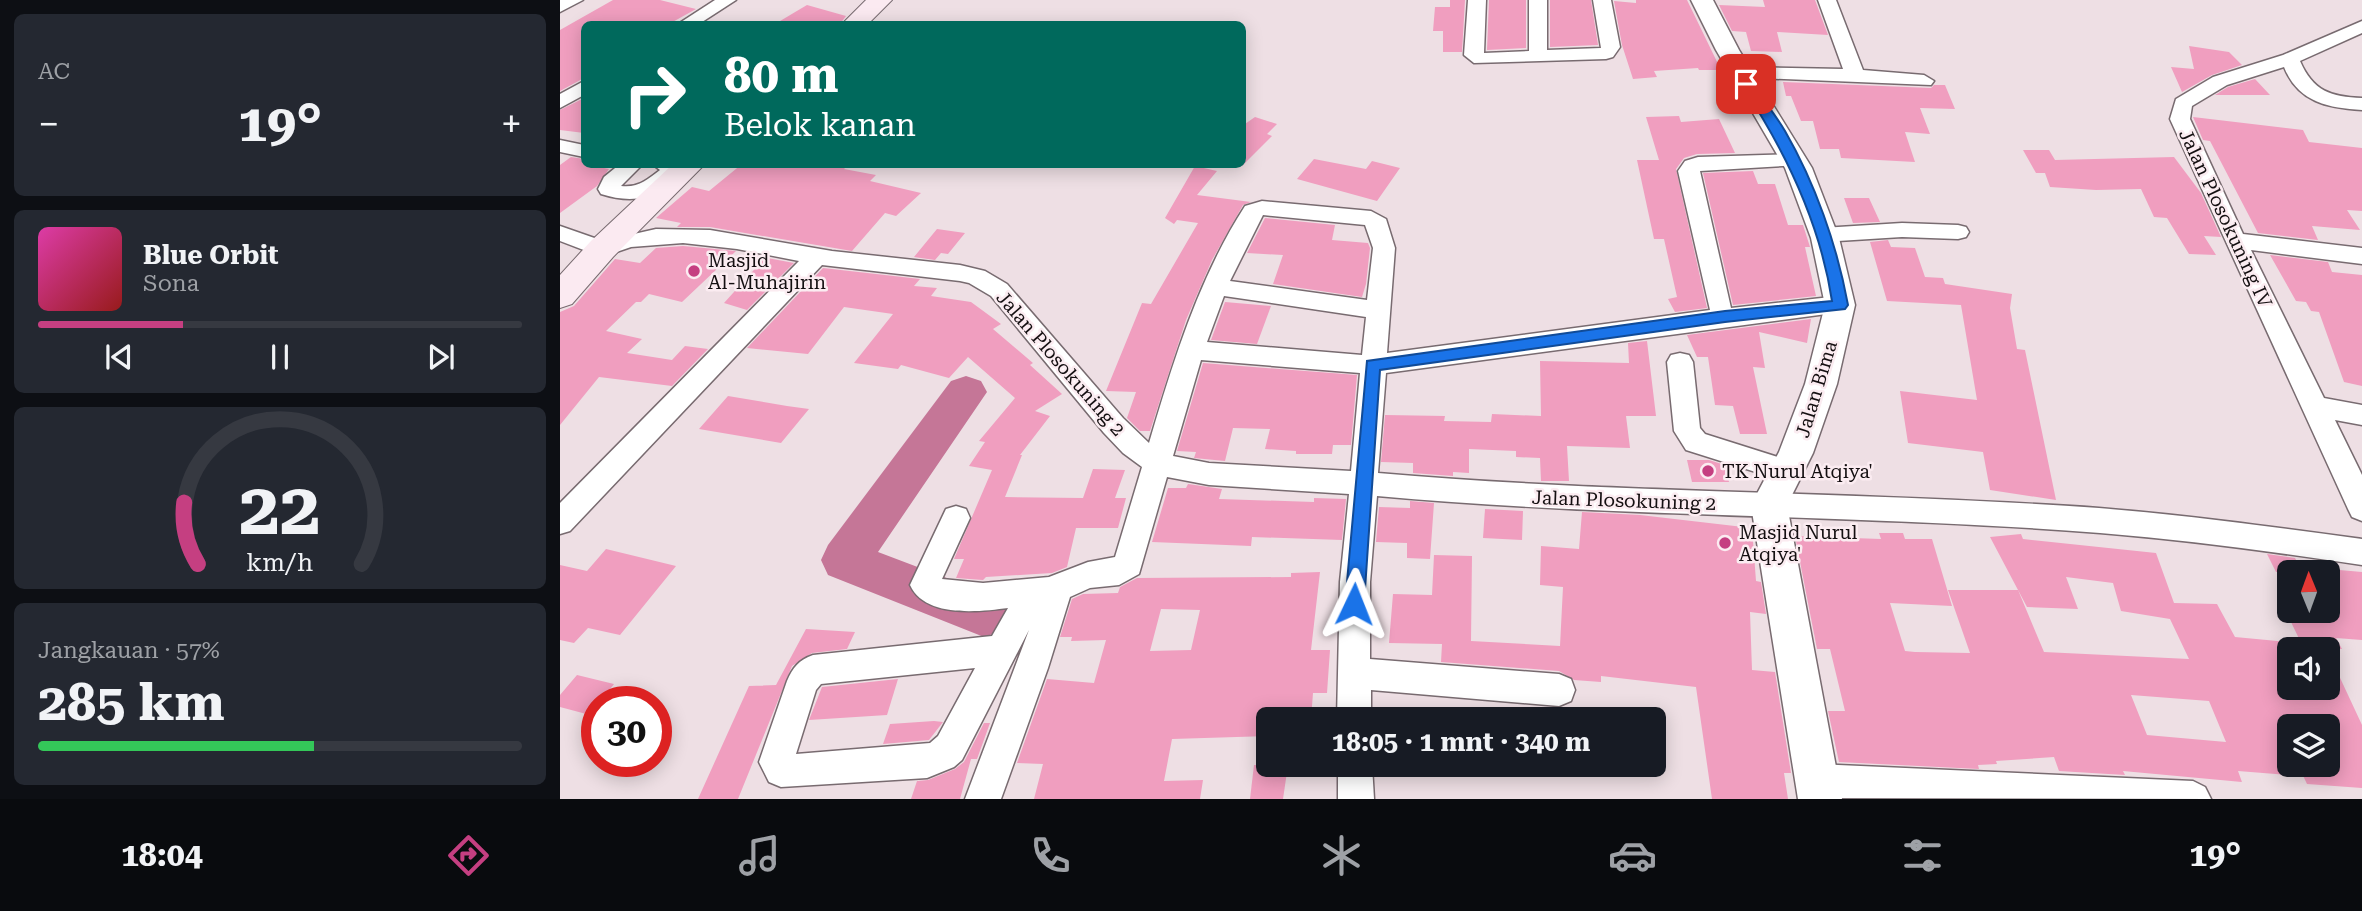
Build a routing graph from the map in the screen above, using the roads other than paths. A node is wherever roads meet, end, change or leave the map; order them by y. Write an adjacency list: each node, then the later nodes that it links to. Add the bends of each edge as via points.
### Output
1 (574, 0): 9 (street)
2 (727, 0): 10 (street)
3 (880, 0): 11 (main road)
4 (1477, 0): 13 (street, via 1473,55 1481,59)
5 (1538, 0): 13 (street)
6 (1602, 0): 13 (street, via 1610,50)
7 (1702, 0): 15 (street, Jalan Bima)
8 (1827, 0): 16 (street)
9 (560, 7)
10 (692, 21)
11 (856, 21)
12 (2362, 26): 14 (street, Jalan Plosokuning IV)
13 (1538, 56)
14 (2290, 59): 20 (street, via 2298,82 2307,91); 30 (street, Jalan Plosokuning IV, via 2220,81 2183,103 2180,119)
15 (1739, 74): 16 (street); 23 (street, Jalan Bima)
16 (1855, 75): 17 (street)
17 (1924, 81)
18 (581, 89): 19 (street)
19 (560, 102)
20 (2362, 104)
21 (560, 146): 22 (street)
22 (581, 150)
23 (1794, 160): 29 (street, Jalan Bima); 37 (street, via 1692,166 1689,172)
24 (628, 168): 25 (street, via 609,188 622,194 645,192)
25 (675, 168)
26 (687, 168): 31 (main road)
27 (1958, 232): 29 (street)
28 (560, 233): 31 (street)
29 (1822, 235): 36 (street, Jalan Bima)
30 (2235, 241): 32 (street); 42 (street, Jalan Plosokuning IV)
31 (602, 249): 33 (street, Jalan Plosokuning 2, via 636,239 696,236); 35 (main road)
32 (2362, 256)
33 (817, 257): 44 (street, Jalan Plosokuning 2, via 970,274 999,290 1121,434); 50 (street)
34 (1216, 287): 38 (street); 38 (street, via 1253,211 1275,207 1371,218 1378,225 1384,248); 39 (street)
35 (560, 296)
36 (1840, 305): 41 (street); 45 (street, Jalan Bima, via 1821,384)
37 (1720, 306)
38 (1376, 310): 41 (street)
39 (1192, 350): 41 (street); 44 (street)
40 (1680, 362): 45 (street, via 1687,431 1696,442)
41 (1372, 365): 46 (street)
42 (2315, 406): 43 (street); 48 (street, Jalan Plosokuning IV)
43 (2362, 415)
44 (1156, 462): 46 (street, Jalan Plosokuning 2, via 1189,471); 52 (street, via 1127,568)
45 (1787, 471): 47 (street, Jalan Bima)
46 (1362, 486): 47 (street, Jalan Plosokuning 2, via 1641,503); 54 (street)
47 (1769, 505): 51 (street, via 2006,513 2287,540); 58 (street)
48 (2362, 509)
49 (956, 518): 52 (street, via 929,570 925,584 929,589 957,596 1002,596)
50 (560, 522)
51 (2362, 552)
52 (1046, 589): 53 (street); 59 (street, via 1028,682)
53 (1001, 650): 53 (street, via 813,670 803,681 776,762 781,770 793,771 927,761 942,755 950,748)
54 (1353, 673): 55 (street); 56 (street)
55 (1559, 690)
56 (1354, 707)
57 (1355, 777): 60 (street)
58 (1818, 790): 61 (street)
59 (983, 799)
60 (1356, 799)
61 (2193, 799)

